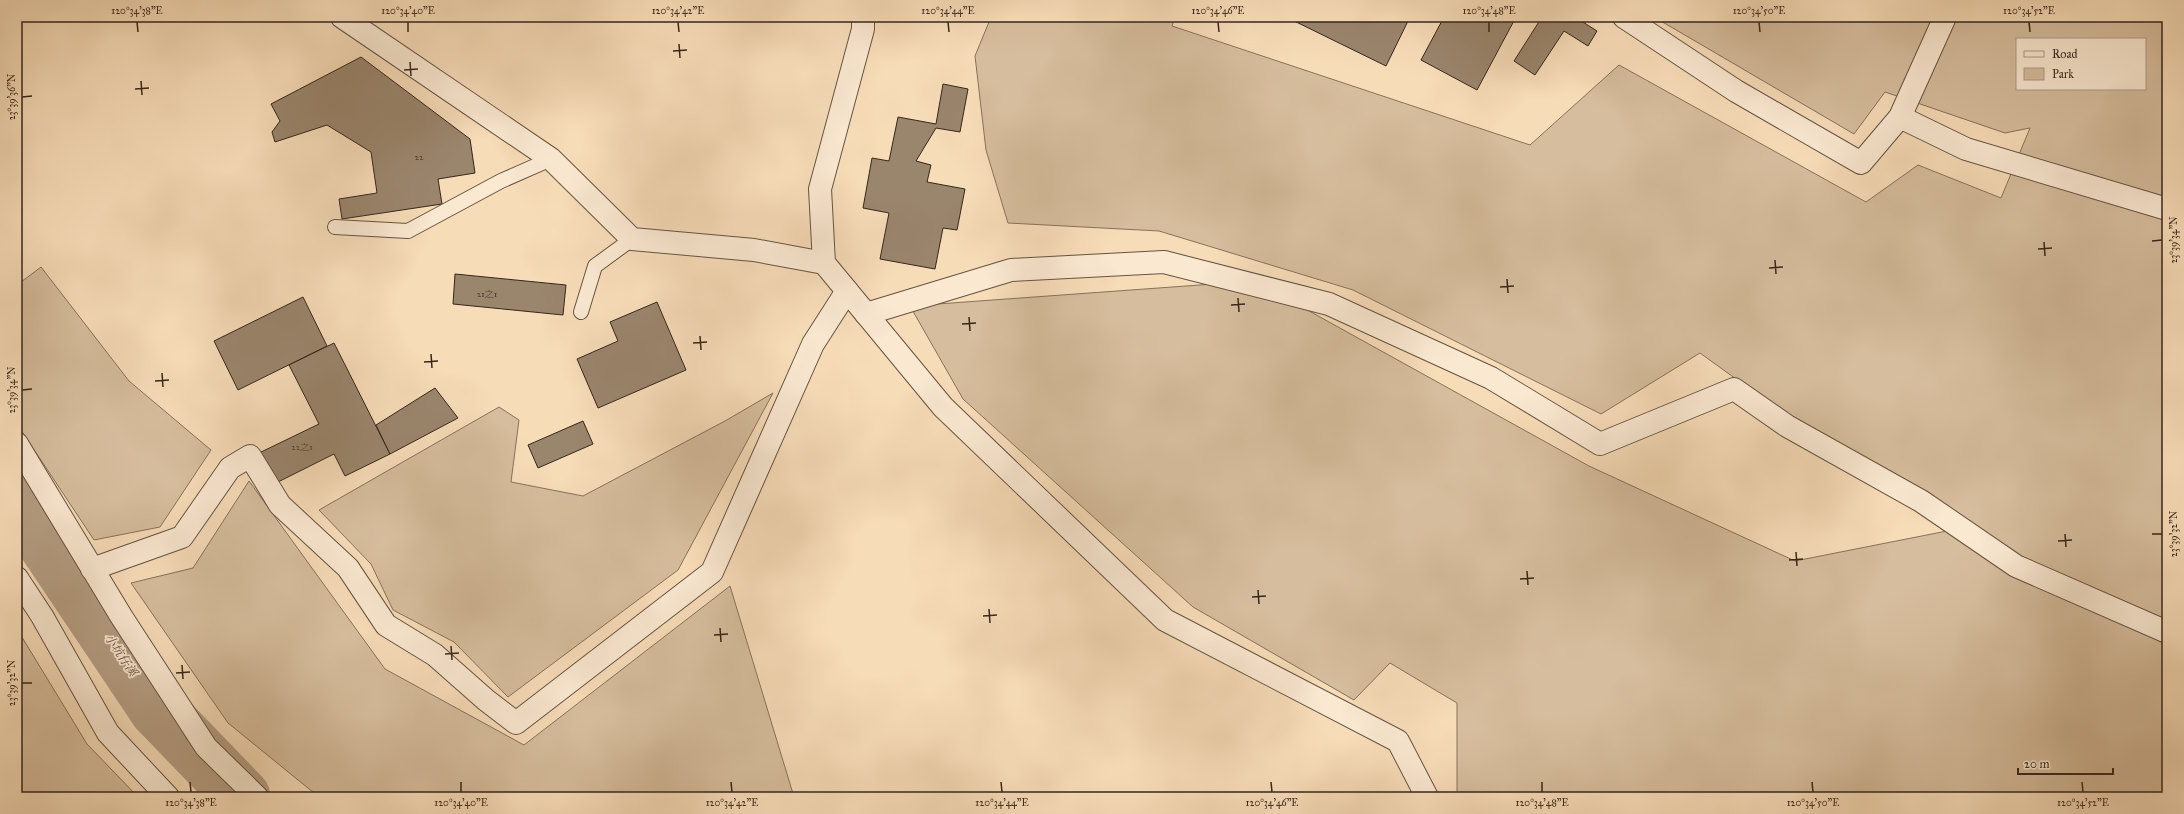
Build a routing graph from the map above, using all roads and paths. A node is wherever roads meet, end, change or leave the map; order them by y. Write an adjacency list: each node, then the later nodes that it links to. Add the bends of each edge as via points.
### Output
1 (342, 17): 6 (street)
2 (863, 17): 10 (street, via 863,29 820,189)
3 (1624, 17): 5 (street, via 1736,91 1861,163)
4 (1945, 17): 5 (street)
5 (1900, 117): 7 (street, via 1966,149)
6 (551, 159): 8 (lane, via 502,181 408,231); 9 (street)
7 (2167, 209)
8 (335, 227)
9 (632, 239): 10 (street, via 754,250); 12 (lane, via 595,266)
10 (824, 263): 11 (street)
11 (847, 291): 13 (street); 15 (street, via 813,344 712,572 516,723 435,655 386,625 348,568 280,505 250,456 230,468 182,538)
12 (581, 312)
13 (866, 314): 17 (street, via 1011,270 1164,262 1329,304 1491,378 1600,444 1734,389 1787,426 1921,501 2016,566); 20 (street, via 943,407 1165,620 1398,741)
14 (17, 444): 15 (street)
15 (92, 569): 19 (street, via 206,746)
16 (17, 578): 18 (street, via 42,616 108,733)
17 (2167, 632)
18 (168, 797)
19 (257, 797)
20 (1427, 797)

